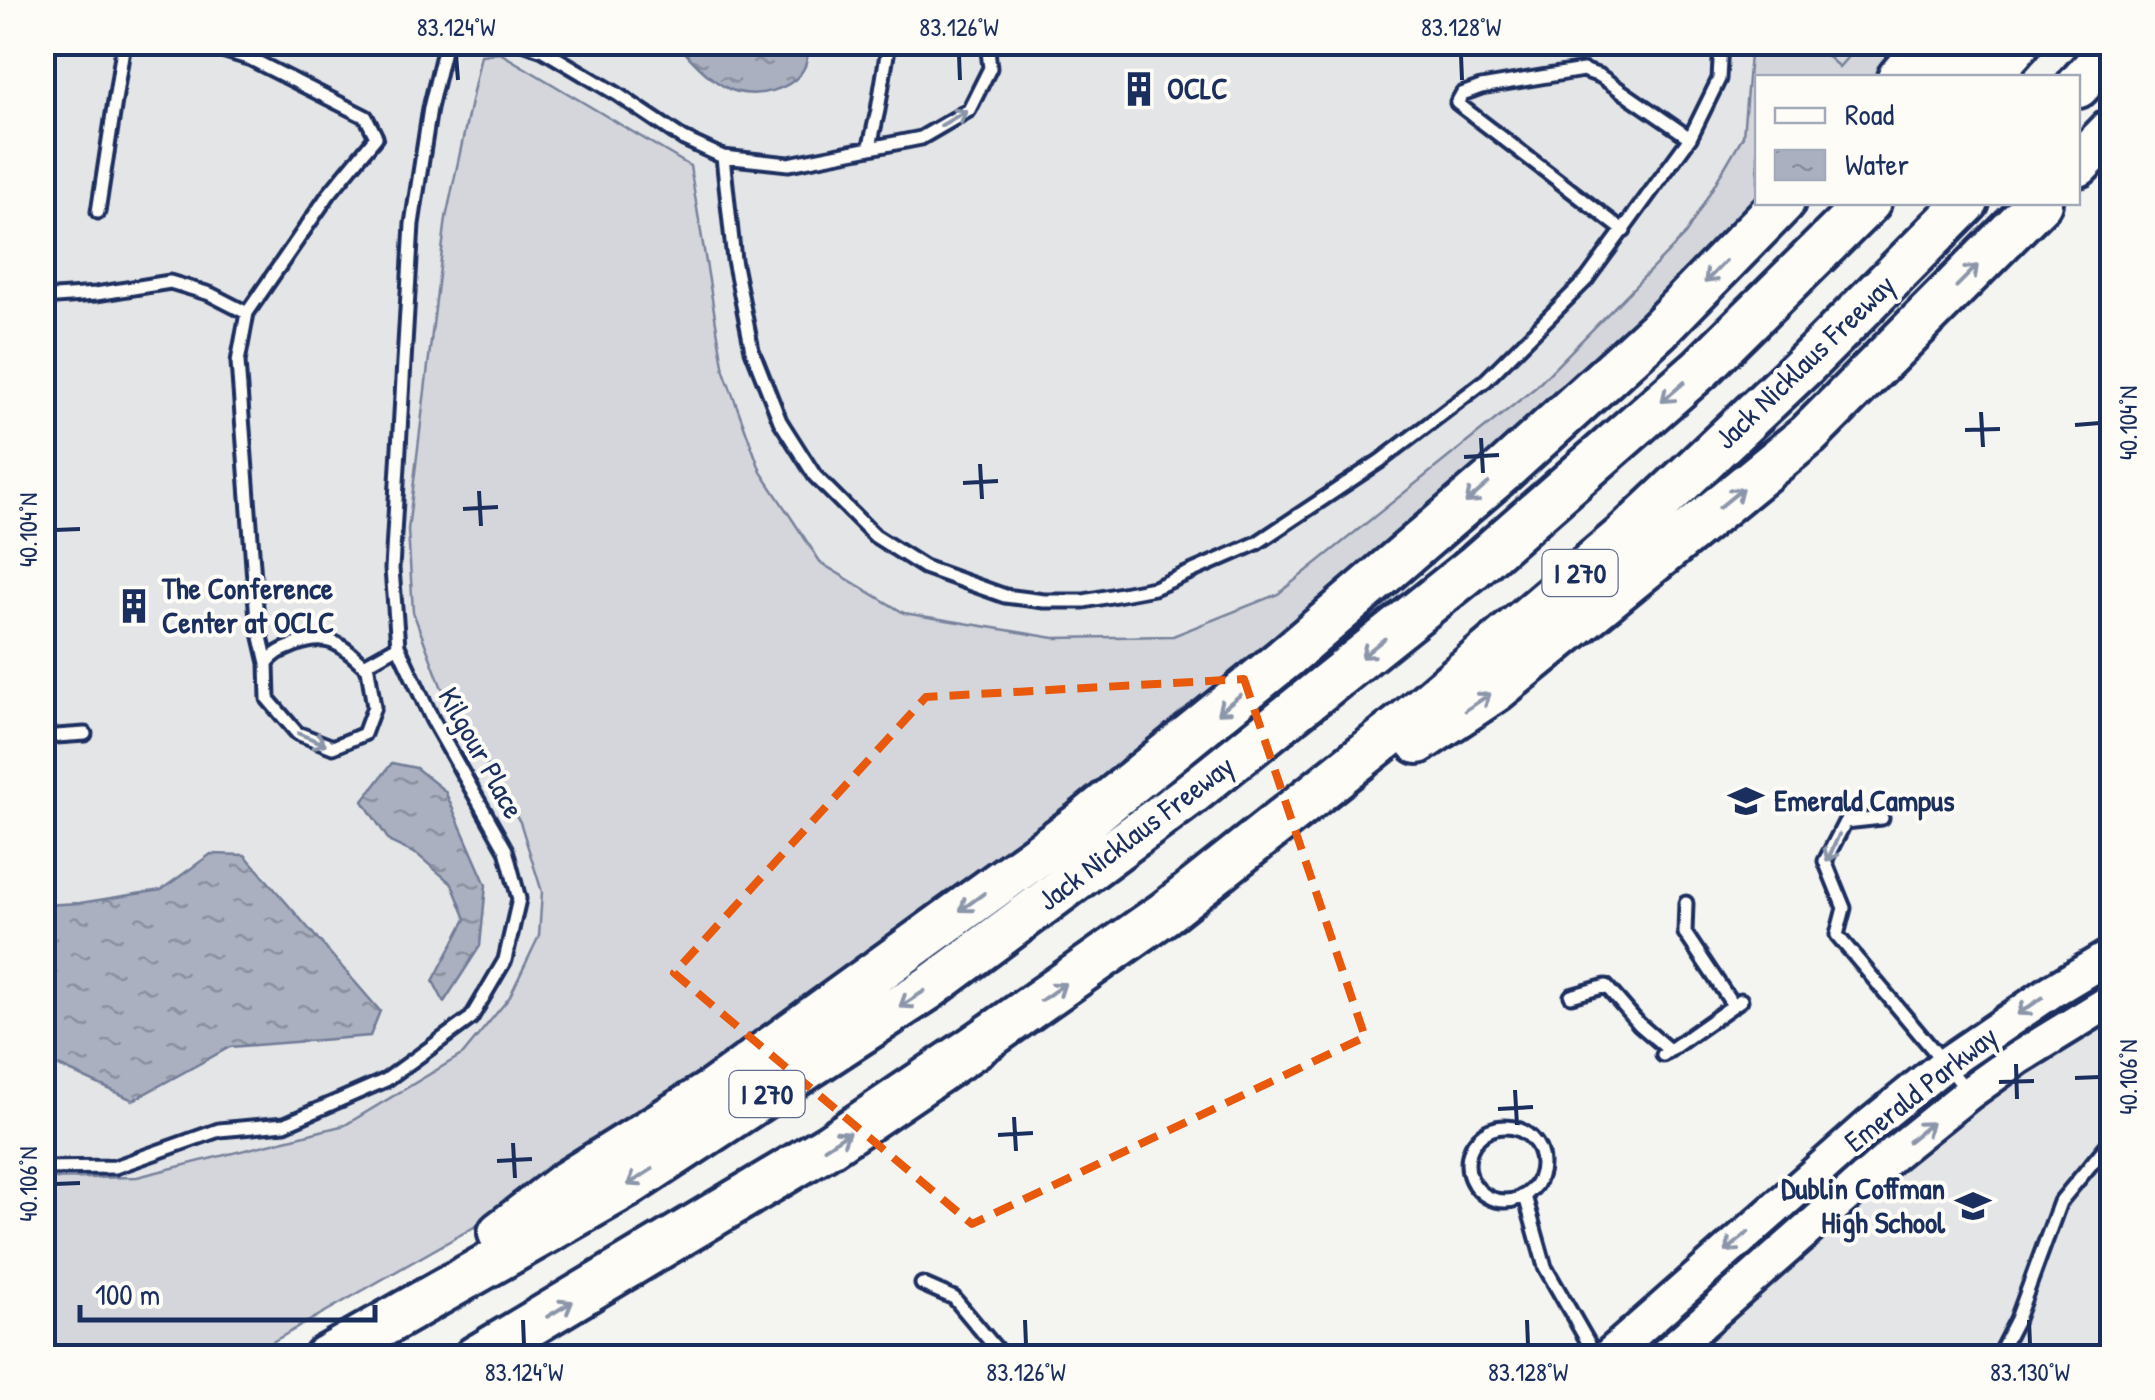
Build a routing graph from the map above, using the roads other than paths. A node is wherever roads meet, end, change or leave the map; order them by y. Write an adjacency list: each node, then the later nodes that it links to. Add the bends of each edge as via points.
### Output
1 (124, 42): 25 (lane)
2 (196, 42): 28 (lane, via 251,58 366,116 376,137)
3 (446, 42): 29 (lane, Kilgour Place, via 412,224 392,569)
4 (520, 42): 19 (lane)
5 (889, 42): 18 (lane)
6 (987, 42): 18 (lane, one-way to 6, via 921,138 969,110 990,68)
7 (1721, 42): 17 (lane, via 1719,79)
8 (1930, 42): 12 (highway)
9 (1974, 42): 13 (highway)
10 (2020, 42): 14 (highway)
11 (2110, 51): 15 (highway)
12 (1902, 75)
13 (1946, 75)
14 (1990, 75)
15 (2080, 84)
16 (2112, 130): 20 (highway)
17 (1690, 138): 26 (lane); 26 (lane, via 1583,70 1462,94 1457,103)
18 (870, 146): 19 (lane, via 788,164)
19 (723, 157): 26 (lane, via 752,350 780,421 815,476 875,536 924,567 1005,596 1044,601 1154,588 1256,543 1485,381 1587,279)
20 (2080, 163)
21 (1780, 205): 46 (highway, one-way to 46, via 1658,330 1503,470 1098,810 714,1090 564,1184)
22 (1866, 205): 46 (highway, Jack Nicklaus Freeway / I 270, one-way to 46, via 1700,368 1474,567 1188,796 929,988 625,1186)
23 (1964, 205): 36 (highway, Jack Nicklaus Freeway / I 270, via 1624,536 1408,720)
24 (2037, 205): 36 (highway, one-way to 24, via 1496,690 1808,435)
25 (98, 212)
26 (1624, 232)
27 (42, 298): 28 (lane, via 170,282)
28 (247, 313): 30 (lane, via 238,362 257,620)
29 (398, 646): 31 (lane); 43 (lane, Kilgour Place, via 506,850 519,899 505,960 471,1018 386,1080 285,1124 218,1130 115,1167)
30 (267, 663): 31 (lane, via 313,638 340,644); 31 (lane, one-way to 31, via 268,700 297,733 332,747 364,734 374,707)
31 (364, 665)
32 (85, 734): 33 (lane)
33 (42, 737)
34 (1882, 818): 40 (lane, one-way to 40, via 1844,822 1825,861 1844,908 1837,935)
35 (1686, 903): 38 (lane, via 1685,933 1737,1002 1666,1053 1606,986)
36 (1165, 913): 48 (highway, Jack Nicklaus Freeway / I 270, one-way to 36, via 830,1145)
37 (2112, 955): 40 (main road, Emerald Parkway, one-way to 40)
38 (1572, 996)
39 (2112, 1000): 41 (main road, Emerald Parkway)
40 (1944, 1065): 41 (lane); 51 (main road, Emerald Parkway, one-way to 51)
41 (1969, 1092): 52 (main road, Emerald Parkway, one-way to 41)
42 (2112, 1139): 53 (lane, via 2060,1202)
43 (42, 1168)
44 (1525, 1196): 44 (lane, via 1542,1174 1535,1141 1506,1126 1484,1133 1470,1150 1470,1178 1495,1200); 50 (lane, via 1545,1268)
45 (922, 1284): 49 (lane, via 954,1298)
46 (390, 1320): 47 (highway, Jack Nicklaus Freeway / I 270)
47 (324, 1358)
48 (475, 1358)
49 (1004, 1358)
50 (1597, 1358)
51 (1606, 1358)
52 (1662, 1358)
53 (1997, 1358)

